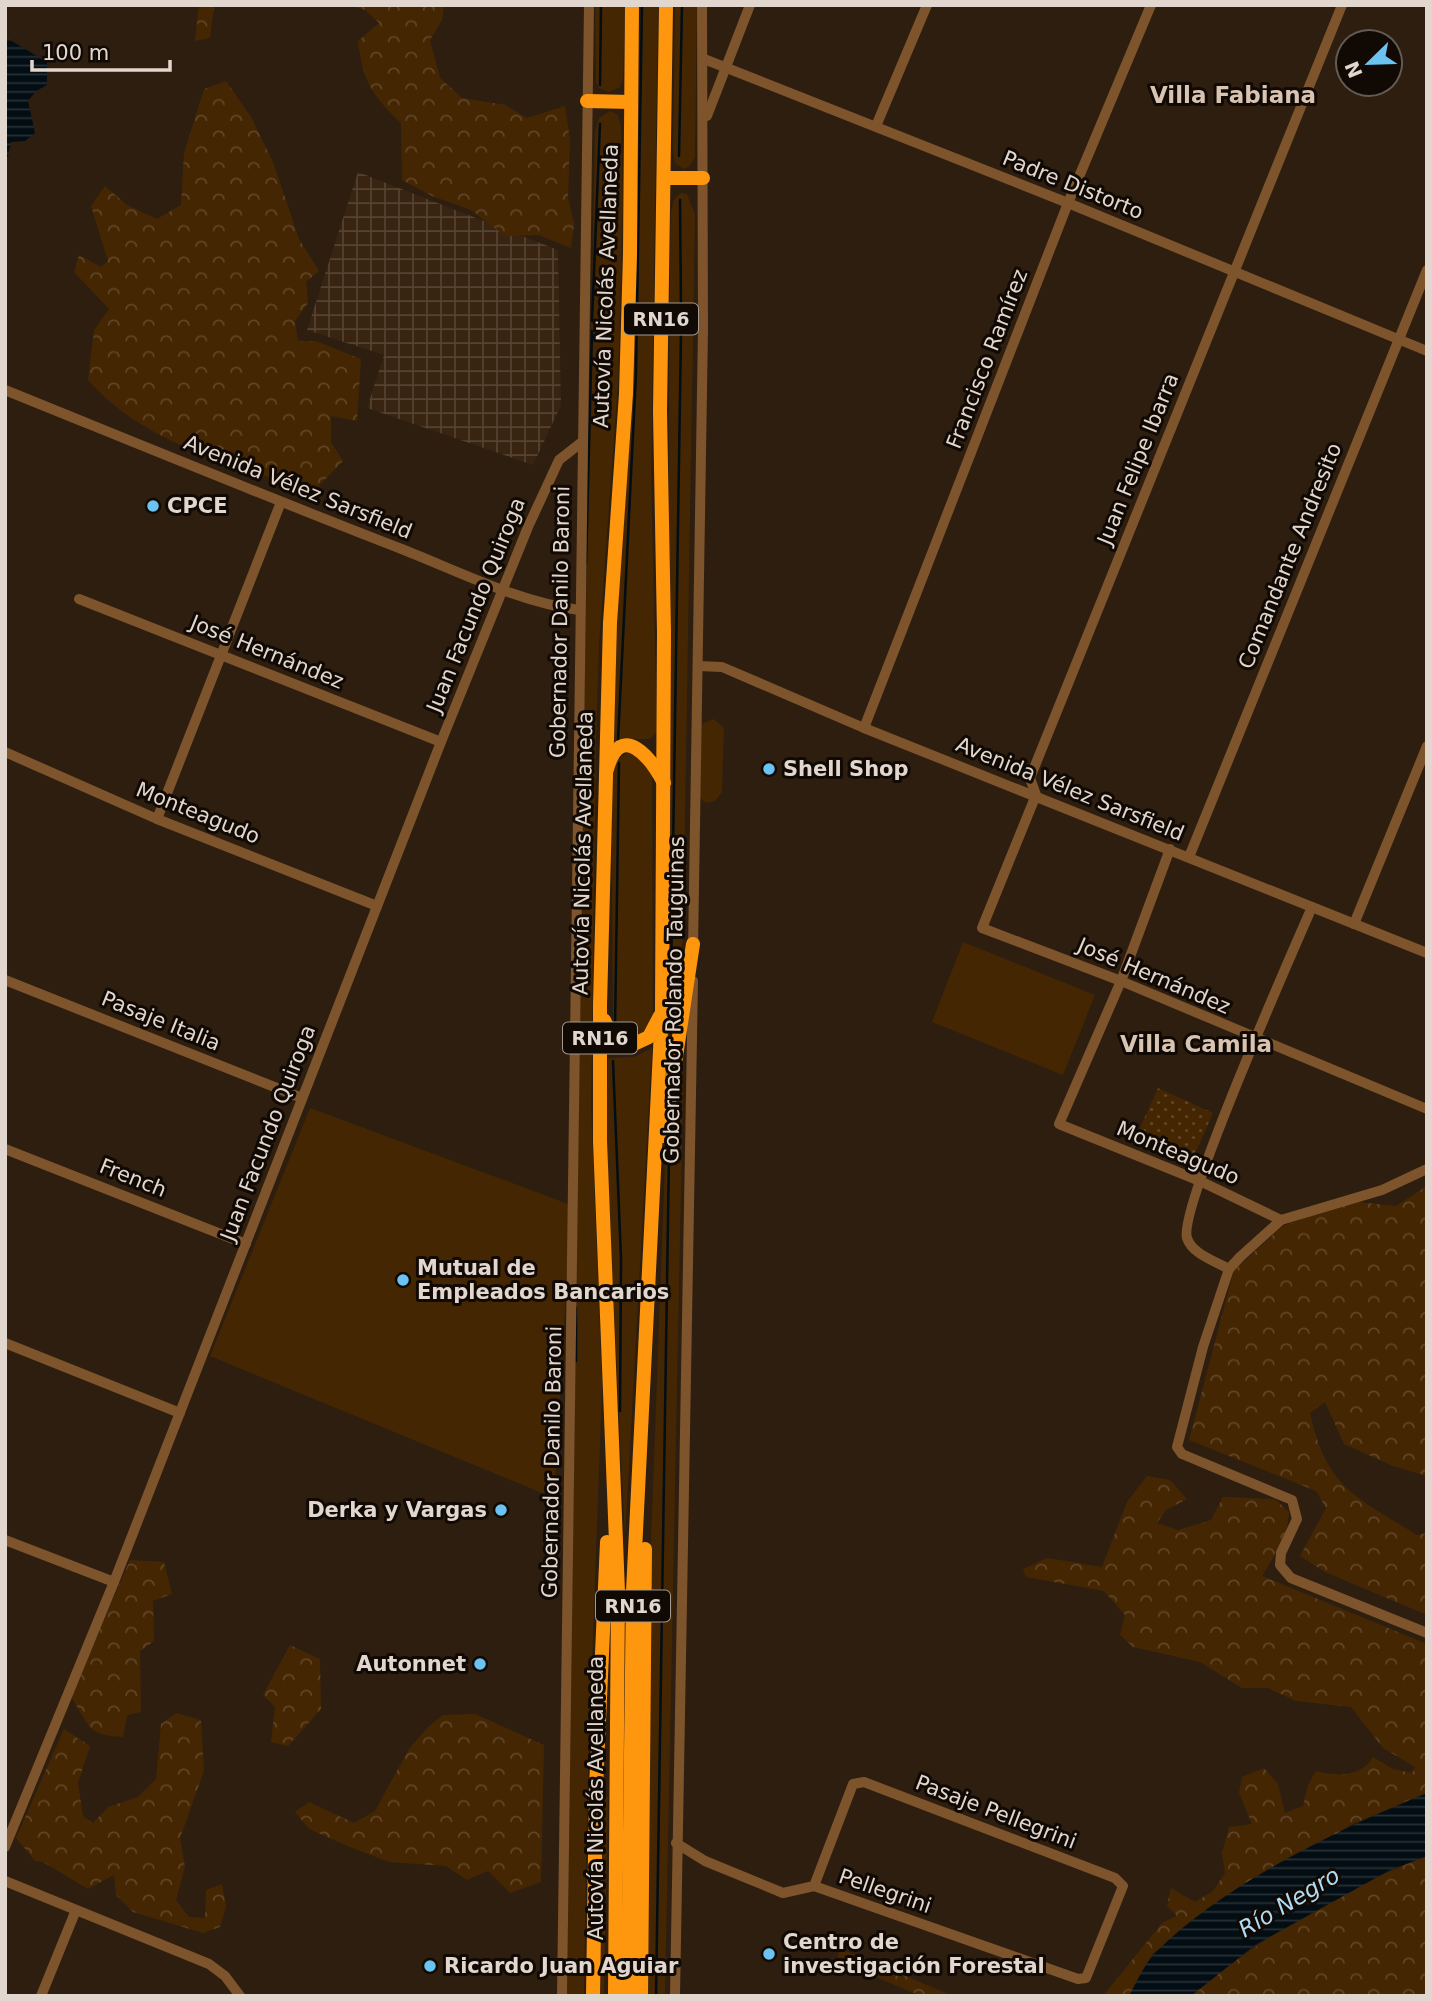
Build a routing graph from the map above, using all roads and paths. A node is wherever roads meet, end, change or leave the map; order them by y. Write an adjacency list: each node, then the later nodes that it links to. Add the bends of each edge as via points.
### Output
1 (589, 5): 11 (street, Gobernador Danilo Baroni)
2 (632, 5): 12 (highway, Autovía Nicolás Avellaneda / RN16)
3 (666, 5): 15 (highway, Autovía Nicolás Avellaneda / RN16)
4 (702, 5): 9 (street, Gobernador Rolando Tauguinas)
5 (750, 5): 10 (street)
6 (927, 5): 14 (street)
7 (1151, 5): 17 (street, Francisco Ramírez)
8 (1342, 5): 19 (street, Juan Felipe Ibarra)
9 (704, 59): 10 (street, Padre Distorto); 13 (street, Gobernador Rolando Tauguinas)
10 (726, 68): 13 (street); 14 (street, Padre Distorto)
11 (587, 101): 12 (highway); 23 (street, Gobernador Danilo Baroni)
12 (631, 102): 34 (highway, Autovía Nicolás Avellaneda / RN16, via 626,394)
13 (704, 123): 16 (street, Gobernador Rolando Tauguinas)
14 (876, 126): 17 (street, Padre Distorto)
15 (663, 178): 16 (highway); 35 (highway, Autovía Nicolás Avellaneda / RN16)
16 (703, 178): 29 (street, Gobernador Rolando Tauguinas)
17 (1068, 203): 19 (street, Padre Distorto); 30 (street, Francisco Ramírez)
18 (1427, 270): 20 (street, Comandante Andresito)
19 (1234, 272): 20 (street, Padre Distorto); 36 (street, Juan Felipe Ibarra, via 1030,778)
20 (1398, 340): 21 (street, Padre Distorto); 39 (street, Comandante Andresito)
21 (1427, 351)
22 (6, 392): 24 (street, Avenida Vélez Sarsfield)
23 (582, 442): 25 (street, Juan Facundo Quiroga, via 559,460); 27 (street, Gobernador Danilo Baroni)
24 (281, 502): 25 (street, Avenida Vélez Sarsfield); 28 (street)
25 (505, 589): 27 (street, Avenida Vélez Sarsfield, via 558,608); 31 (street, Juan Facundo Quiroga)
26 (79, 599): 28 (street, José Hernández)
27 (579, 610): 75 (street, Gobernador Danilo Baroni)
28 (221, 655): 31 (street, José Hernández); 37 (street)
29 (698, 666): 30 (street, Avenida Vélez Sarsfield, via 722,667); 44 (street, Gobernador Rolando Tauguinas)
30 (864, 728): 36 (street, Avenida Vélez Sarsfield)
31 (440, 742): 40 (street, Juan Facundo Quiroga)
32 (1427, 746): 42 (street)
33 (5, 752): 37 (street, Monteagudo)
34 (604, 779): 35 (highway, via 611,757 628,746 646,753); 48 (highway, Autovía Nicolás Avellaneda / RN16)
35 (664, 784): 49 (highway, Autovía Nicolás Avellaneda / RN16)
36 (1036, 795): 38 (street, Avenida Vélez Sarsfield); 43 (street, Juan Felipe Ibarra)
37 (157, 819): 40 (street, Monteagudo)
38 (1170, 849): 39 (street, Avenida Vélez Sarsfield); 47 (street)
39 (1189, 857): 41 (street, Avenida Vélez Sarsfield)
40 (377, 906): 51 (street, Juan Facundo Quiroga)
41 (1312, 908): 42 (street, Avenida Vélez Sarsfield); 50 (street)
42 (1354, 924): 45 (street, Avenida Vélez Sarsfield)
43 (982, 928): 47 (street, José Hernández)
44 (693, 944): 56 (highway); 67 (street, Gobernador Rolando Tauguinas)
45 (1427, 953)
46 (5, 980): 51 (street, Pasaje Italia)
47 (1121, 981): 50 (street, José Hernández); 55 (street, Monteagudo, via 1059,1124)
48 (600, 1004): 49 (highway, via 610,1035 627,1045 649,1037); 63 (highway, Autovía Nicolás Avellaneda / RN16)
49 (662, 1010): 56 (highway, Autovía Nicolás Avellaneda / RN16)
50 (1256, 1040): 52 (street, José Hernández); 55 (street)
51 (302, 1098): 58 (street, Juan Facundo Quiroga)
52 (1427, 1109)
53 (6, 1152): 58 (street, French)
54 (1427, 1169): 57 (street, via 1382,1190)
55 (1200, 1181): 57 (street, Monteagudo); 59 (street, via 1185,1231 1193,1249)
56 (654, 1206): 62 (highway, Autovía Nicolás Avellaneda / RN16)
57 (1281, 1220): 59 (street)
58 (246, 1244): 61 (street, Juan Facundo Quiroga)
59 (1229, 1269): 66 (street, via 1177,1447 1182,1454 1292,1500 1297,1519 1280,1565 1291,1578)
60 (5, 1343): 61 (street)
61 (180, 1413): 65 (street, Juan Facundo Quiroga)
62 (643, 1415): 78 (highway, Autovía Nicolás Avellaneda / RN16, via 633,1591); 79 (highway)
63 (611, 1454): 76 (highway, via 596,1788); 77 (highway, Autovía Nicolás Avellaneda / RN16, via 618,1592)
64 (5, 1540): 65 (street)
65 (114, 1582): 68 (street, Juan Facundo Quiroga)
66 (1427, 1633)
67 (676, 1843): 70 (street, Pellegrini, via 705,1861 783,1893); 80 (street, Gobernador Rolando Tauguinas)
68 (5, 1847)
69 (5, 1881): 71 (street)
70 (814, 1886): 72 (street, Pellegrini, via 1078,1979); 72 (street, Pasaje Pellegrini, via 853,1784 864,1782 1115,1878 1122,1886)
71 (76, 1910): 73 (street); 74 (street, via 209,1964)
72 (1086, 1978)
73 (41, 1996)
74 (240, 1996)
75 (562, 1996)
76 (593, 1996)
77 (615, 1996)
78 (628, 1996)
79 (640, 1996)
80 (675, 1996)

